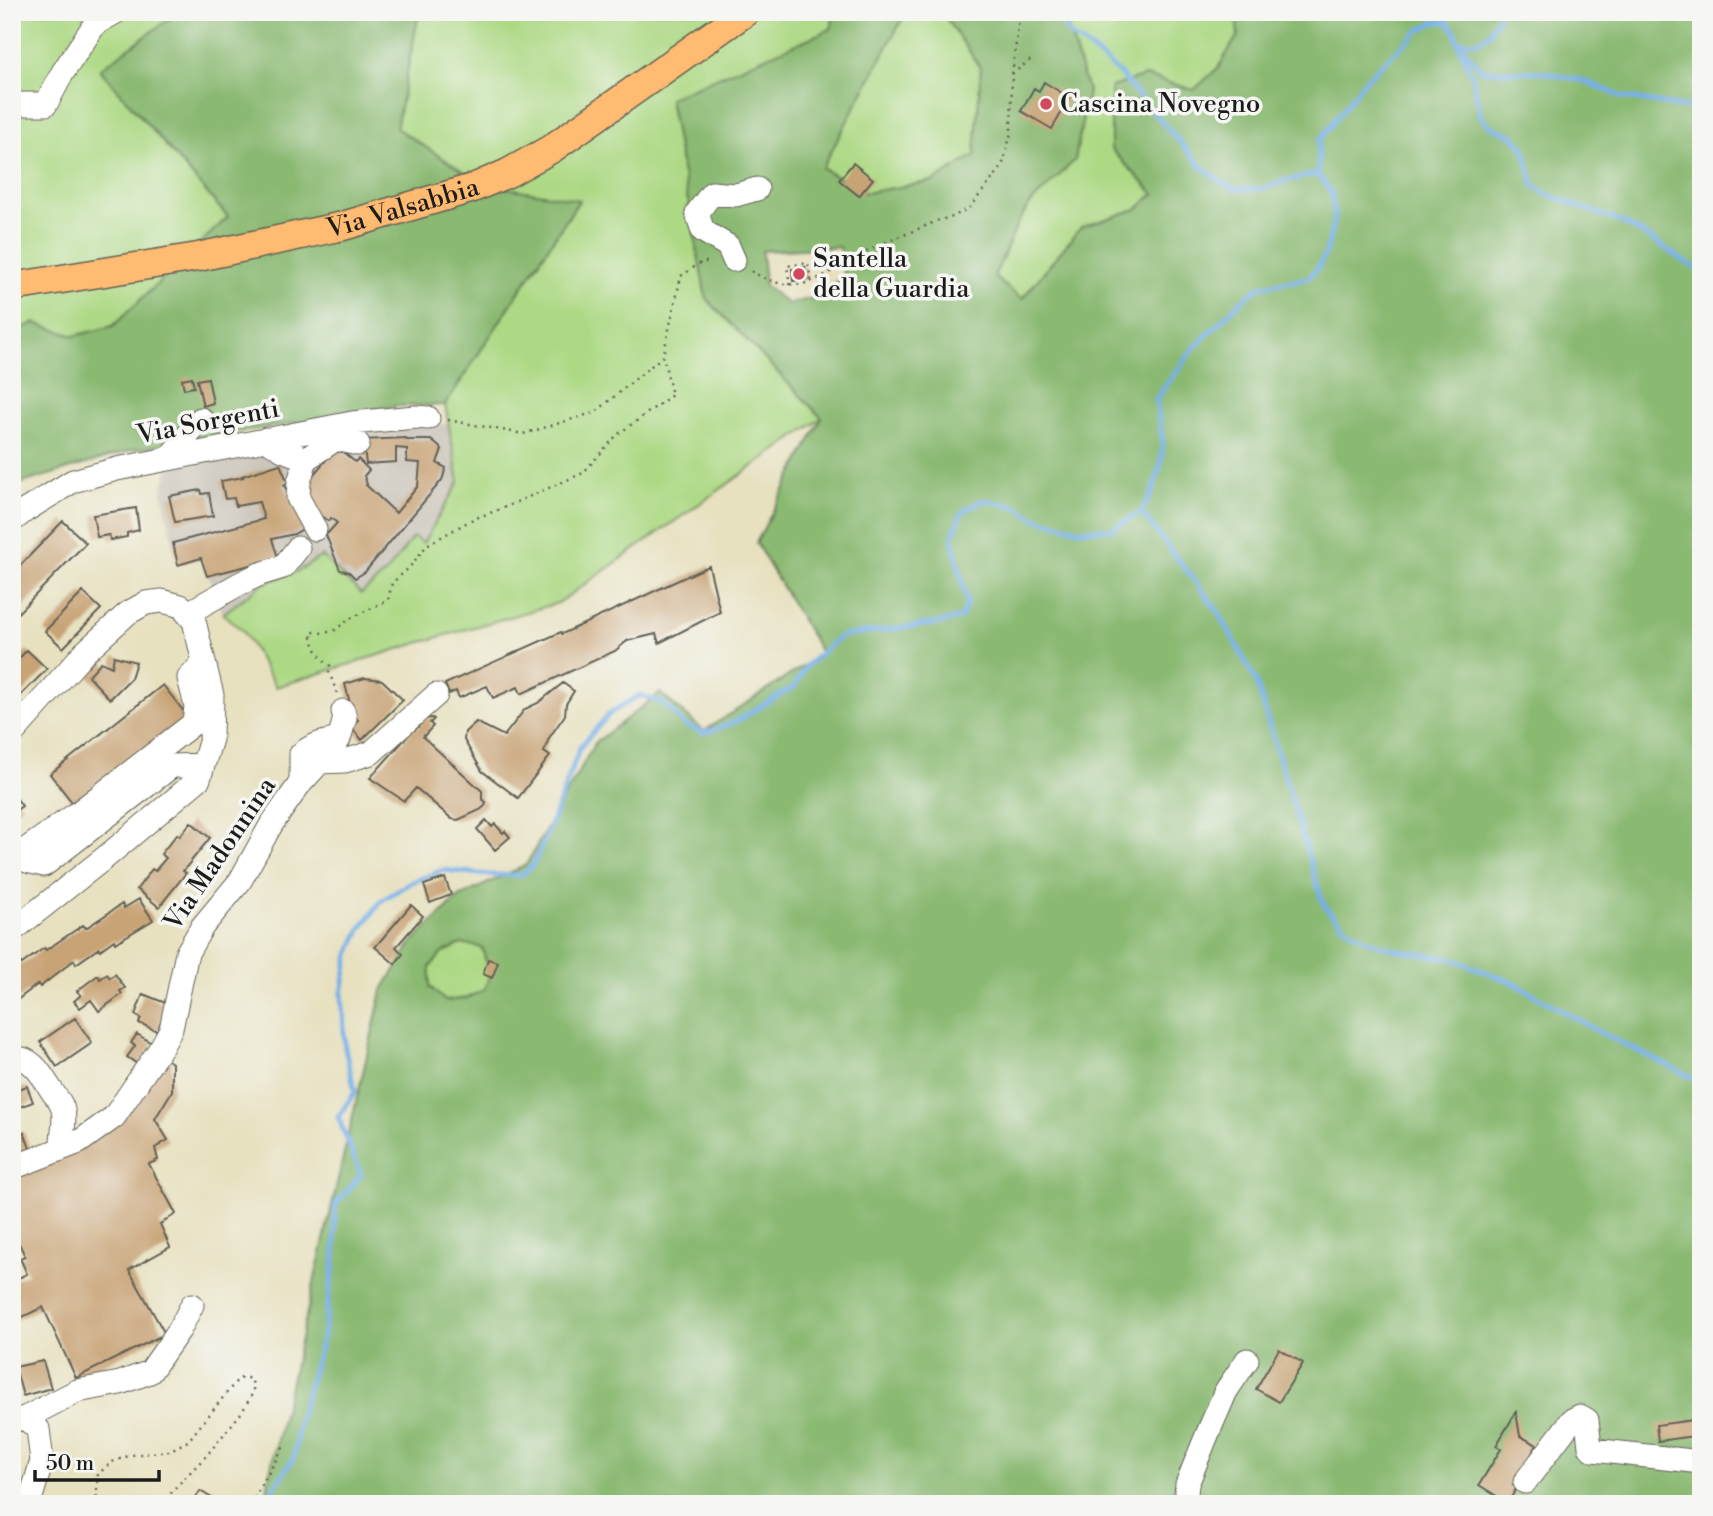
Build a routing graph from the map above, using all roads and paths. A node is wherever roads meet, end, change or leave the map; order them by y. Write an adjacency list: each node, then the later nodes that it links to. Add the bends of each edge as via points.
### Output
1 (116, 12): 6 (street, via 95,24)
2 (745, 12): 13 (main road, Via Valsabbia, via 551,149 473,188 343,226 198,257)
3 (1020, 12): 7 (path)
4 (78, 31): 6 (street, via 67,52)
5 (1034, 57): 7 (path)
6 (64, 72): 8 (street, via 46,104)
7 (1012, 74): 11 (path, via 1011,133 1002,167 970,207 860,254)
8 (12, 104)
9 (757, 189): 10 (street, via 736,195 712,193 696,213 703,231 728,246)
10 (734, 260): 12 (path, via 768,281); 14 (path, via 702,262 681,276)
11 (811, 282): 12 (path); 12 (path, via 808,263 798,264 787,266)
12 (790, 285)
13 (12, 287)
14 (663, 356): 16 (path, via 596,412 523,434); 27 (path, via 673,396 617,435 583,473 473,519 427,545 392,583 388,600 335,630 313,631 323,662 330,664)
15 (201, 419): 19 (street)
16 (436, 419): 17 (street, Via Sorgenti, via 352,423)
17 (266, 439): 19 (street, Via Sorgenti); 20 (street)
18 (358, 444): 20 (street, via 336,439)
19 (168, 459): 21 (street, Via Sorgenti, via 74,481)
20 (306, 459): 22 (street, via 298,498)
21 (12, 521)
22 (315, 529)
23 (298, 548): 24 (street, via 283,567 239,584)
24 (188, 613): 25 (street); 28 (street, via 162,601 128,613 85,652)
25 (204, 663): 29 (street, via 212,695 211,739); 29 (street, via 189,678 196,706 194,723 28,848 27,861 44,865 172,766)
26 (436, 695): 30 (street, Via Madonnina, via 371,753 320,762)
27 (342, 711): 30 (street, via 345,718 339,739 310,746 301,754)
28 (12, 734)
29 (203, 765): 31 (street, via 199,779)
30 (301, 783): 33 (street, Via Madonnina, via 240,881 187,953 171,1029 162,1046 114,1116 79,1142)
31 (12, 931)
32 (12, 1058): 33 (street, via 26,1060 36,1068 63,1107)
33 (62, 1148): 34 (street, Via Madonnina)
34 (12, 1168)
35 (192, 1306): 37 (street, via 150,1372 77,1391)
36 (1247, 1360): 45 (street, via 1226,1391 1207,1435 1187,1484)
37 (18, 1419): 41 (street, via 38,1429 42,1461 31,1497)
38 (285, 1444): 44 (path)
39 (1701, 1462): 40 (street, via 1593,1450 1587,1420 1580,1416 1572,1420)
40 (1525, 1482)
41 (24, 1504)
42 (96, 1504): 43 (path, via 98,1474 112,1462 131,1454 169,1451 188,1441 238,1380 251,1380 254,1386 242,1412)
43 (164, 1504)
44 (251, 1504)
45 (1185, 1504)

